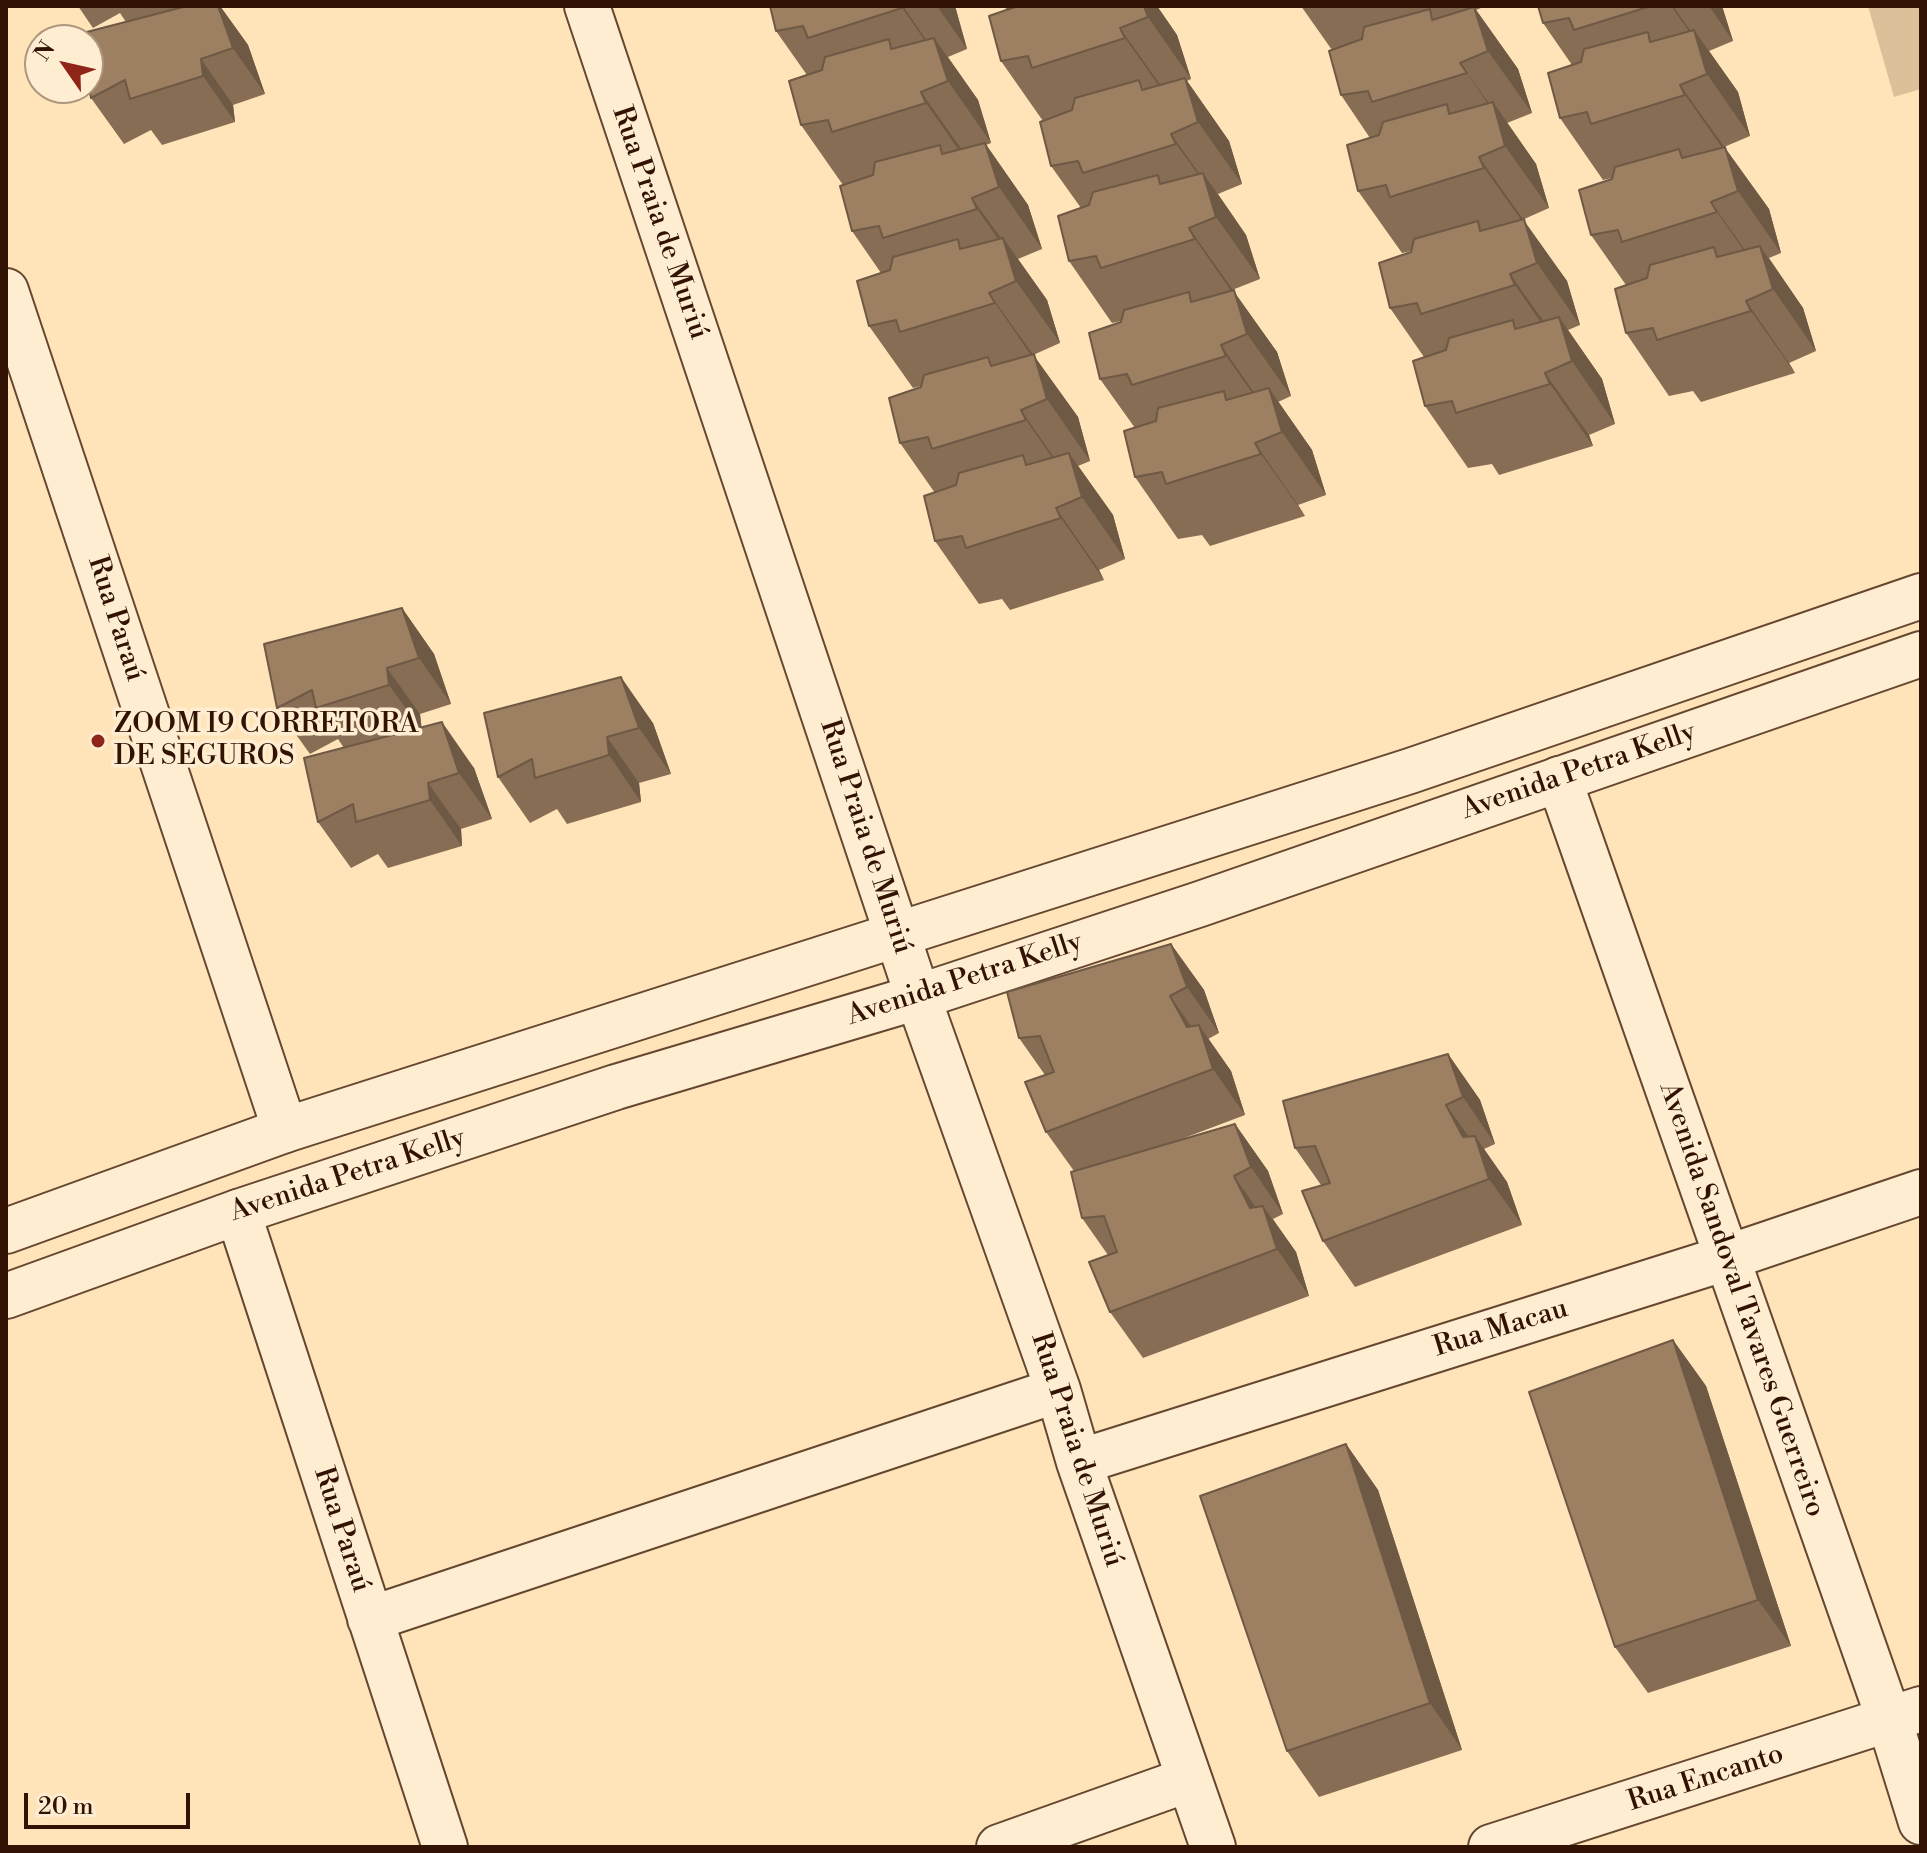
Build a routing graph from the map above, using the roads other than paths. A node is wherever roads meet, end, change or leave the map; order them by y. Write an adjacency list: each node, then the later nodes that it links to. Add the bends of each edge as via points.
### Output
1 (587, 6): 6 (street, Rua Praia de Muriú)
2 (6, 291): 8 (street, Rua Paraú)
3 (1921, 596): 6 (street, Avenida Petra Kelly, via 1410,771)
4 (1921, 654): 5 (street, Avenida Petra Kelly)
5 (1559, 779): 7 (street, Avenida Petra Kelly); 12 (street, Avenida Sandoval Tavares Guerreiro)
6 (899, 936): 7 (street, Rua Praia de Muriú); 8 (street, Avenida Petra Kelly)
7 (918, 997): 10 (street, Avenida Petra Kelly, via 616,1087); 14 (street, Rua Praia de Muriú)
8 (285, 1130): 11 (street, Avenida Petra Kelly)
9 (1921, 1192): 12 (street, Rua Macau)
10 (238, 1212): 13 (street, Avenida Petra Kelly); 16 (street, Rua Paraú)
11 (6, 1231)
12 (1726, 1258): 15 (street, Rua Macau); 17 (street, Avenida Sandoval Tavares Guerreiro)
13 (6, 1296)
14 (1058, 1390): 15 (street, Rua Praia de Muriú); 16 (street)
15 (1079, 1462): 18 (street, Rua Praia de Muriú)
16 (370, 1619): 20 (street, Rua Paraú)
17 (1905, 1714): 19 (street, Avenida Sandoval Tavares Guerreiro); 23 (street, Rua Encanto)
18 (1187, 1780): 21 (street); 22 (street, Rua Praia de Muriú)
19 (1921, 1822)
20 (445, 1847)
21 (999, 1847)
22 (1213, 1847)
23 (1491, 1847)

